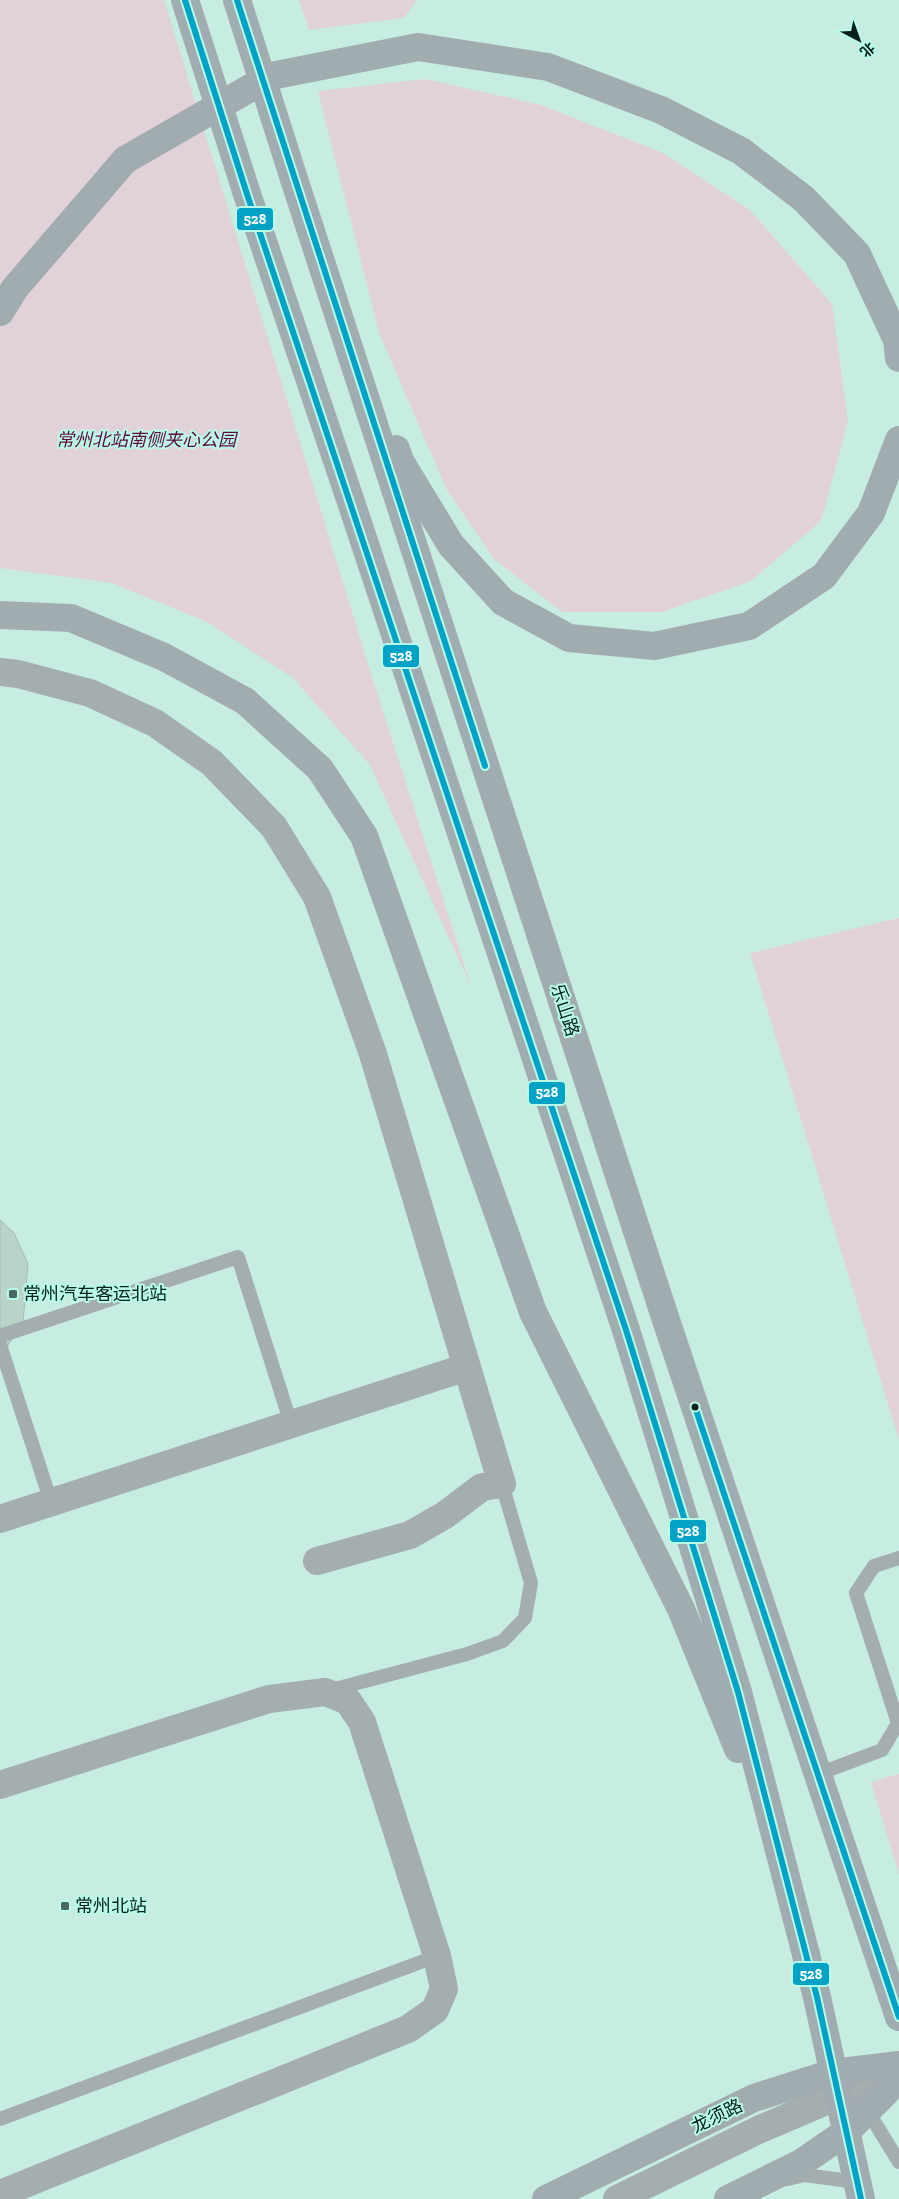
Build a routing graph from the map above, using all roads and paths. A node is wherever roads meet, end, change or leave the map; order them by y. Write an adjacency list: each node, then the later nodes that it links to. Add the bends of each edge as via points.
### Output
1 (185, 0): 21 (main road, bridge, via 623,1321 738,1692)
2 (237, 0): 3 (main road, 乐山路, bridge)
3 (294, 179): 6 (main road, via 400,461 451,545 504,602 569,638 654,646 749,626 824,576 870,513); 19 (main road, 乐山路, via 658,1295)
4 (0, 312): 5 (main road, via 15,288 125,160 271,76 418,47 548,67 661,110 740,150 804,198 857,254 897,340)
5 (899, 358)
6 (899, 440)
7 (0, 614): 21 (main road, via 71,618 164,657 245,701 320,769 364,836 533,1312 681,1609)
8 (0, 672): 11 (street, via 90,693 154,723 212,764 274,827 317,897 373,1054)
9 (0, 1336): 12 (lane, via 238,1257)
10 (0, 1345): 14 (lane)
11 (468, 1367): 12 (street); 13 (street)
12 (291, 1424): 14 (street)
13 (502, 1484): 17 (street, via 482,1487 445,1516 410,1535); 18 (lane, via 531,1583 524,1618 503,1641 467,1654)
14 (51, 1502): 15 (street)
15 (0, 1519)
16 (899, 1558): 19 (lane, via 874,1566 856,1593 898,1723 882,1750)
17 (317, 1561)
18 (324, 1692): 20 (street, via 270,1699); 22 (street, via 348,1701 362,1722)
19 (818, 1774): 23 (main road, 乐山路)
20 (0, 1785)
21 (778, 1846): 27 (main road, via 817,1997)
22 (436, 1956): 28 (lane); 33 (street, via 444,1989 435,2010 408,2029)
23 (899, 2017)
24 (899, 2065): 27 (main road, 龙须路)
25 (899, 2070): 27 (street)
26 (899, 2078): 29 (main road)
27 (835, 2085): 29 (main road); 34 (main road, 龙须路, via 754,2098); 35 (street, via 758,2130)
28 (0, 2119)
29 (855, 2123): 30 (lane, via 875,2123); 31 (main road, via 801,2163); 32 (main road)
30 (899, 2162)
31 (758, 2184): 32 (lane, via 804,2175); 36 (main road)
32 (863, 2193)
33 (0, 2194)
34 (546, 2199)
35 (617, 2199)
36 (728, 2199)

